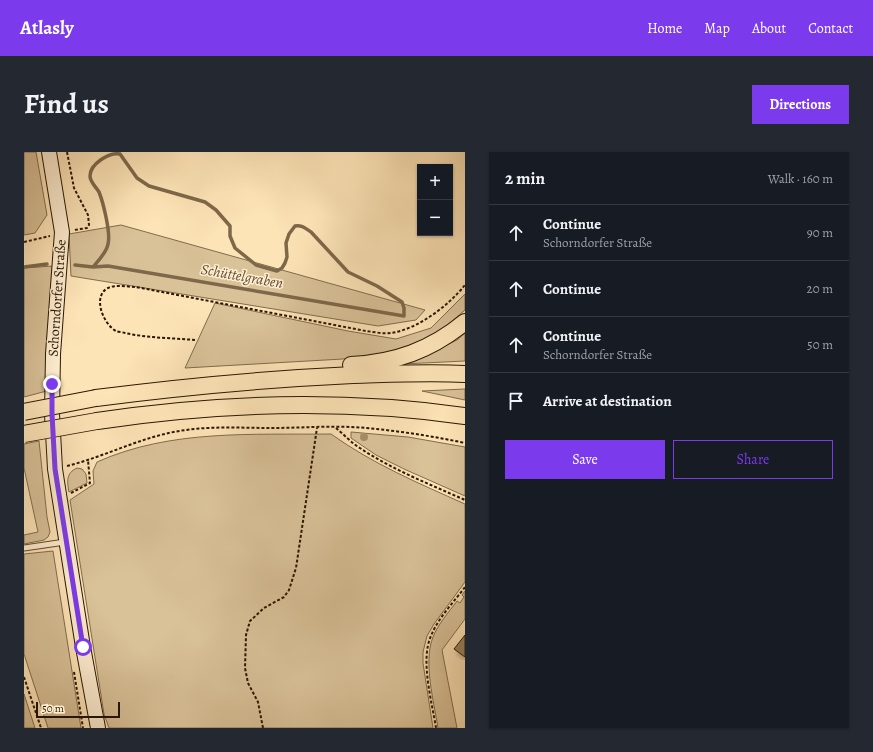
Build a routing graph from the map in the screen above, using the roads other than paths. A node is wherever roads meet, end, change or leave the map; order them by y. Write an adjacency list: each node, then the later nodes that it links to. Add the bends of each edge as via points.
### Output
1 (49, 152): 8 (main road, Schorndorfer Straße, via 62,232 53,354 52,414 55,469)
2 (465, 322): 4 (highway, via 433,344 413,353 370,364 340,365)
3 (465, 374): 4 (highway, via 437,372)
4 (313, 377): 5 (highway, bridge, via 228,383 96,398)
5 (24, 412)
6 (465, 416): 7 (highway, bridge, via 381,408 276,405 140,414)
7 (24, 434)
8 (68, 542): 9 (lane); 10 (main road)
9 (24, 548)
10 (98, 728)

